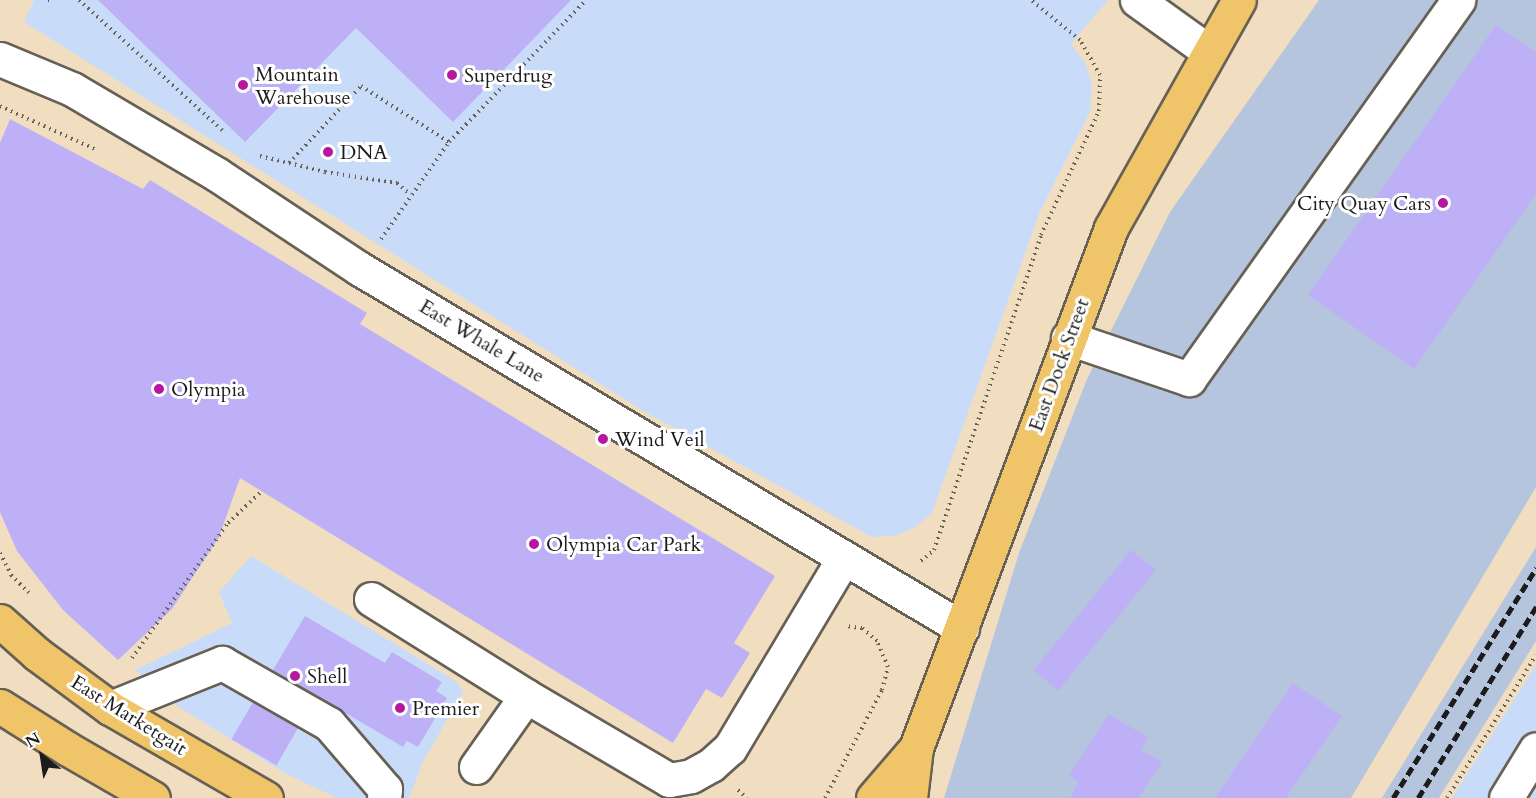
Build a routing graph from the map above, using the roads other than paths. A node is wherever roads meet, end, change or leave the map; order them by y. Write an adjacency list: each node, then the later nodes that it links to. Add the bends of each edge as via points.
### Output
1 (1137, 0): 4 (street)
2 (1239, 0): 4 (main road, East Dock Street)
3 (1458, 0): 6 (street, via 1189,379)
4 (1208, 51): 6 (main road, East Dock Street, via 1111,228)
5 (0, 59): 7 (street, East Whale Lane, via 72,89 218,176 360,269)
6 (1068, 338): 10 (main road, East Dock Street)
7 (843, 559): 10 (street, East Whale Lane); 11 (street, via 730,748 691,776 669,780)
8 (371, 599): 11 (street)
9 (0, 621): 13 (main road, East Marketgait)
10 (962, 628): 14 (main road, East Dock Street)
11 (526, 696): 16 (street)
12 (0, 706): 17 (main road)
13 (110, 708): 18 (main road, East Marketgait); 19 (street, via 222,663 328,724 384,789)
14 (916, 748): 20 (main road, East Dock Street); 21 (main road, East Dock Street)
15 (1536, 749): 22 (street)
16 (477, 767)
17 (153, 798)
18 (266, 798)
19 (384, 798)
20 (873, 798)
21 (910, 798)
22 (1506, 798)

